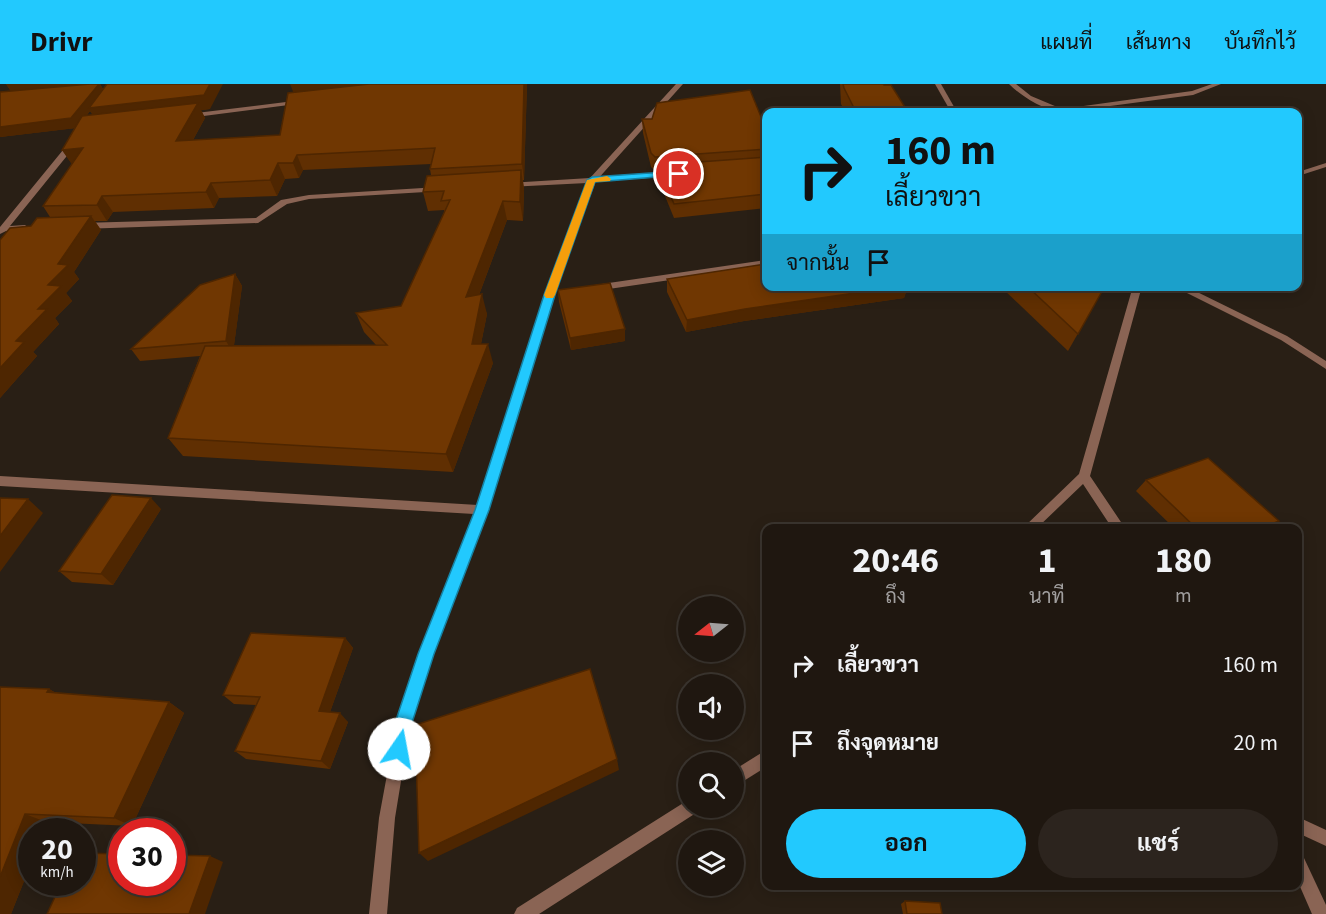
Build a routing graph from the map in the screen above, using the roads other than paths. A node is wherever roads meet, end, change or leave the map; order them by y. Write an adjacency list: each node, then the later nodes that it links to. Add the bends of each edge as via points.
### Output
1 (680, 84): 14 (street)
2 (938, 84): 6 (street)
3 (1012, 84): 7 (street)
4 (1218, 84): 8 (street, via 1193,93)
5 (312, 101): 9 (street)
6 (952, 108)
7 (1053, 108)
8 (1082, 108)
9 (181, 116)
10 (78, 137): 19 (street)
11 (1326, 165): 13 (street)
12 (685, 173): 14 (street)
13 (1302, 173)
14 (592, 180): 15 (street); 27 (street)
15 (498, 185)
16 (450, 188): 17 (street, via 309,196 284,202 258,219)
17 (72, 226)
18 (37, 228): 19 (street)
19 (1, 231)
20 (762, 264): 21 (street)
21 (584, 290)
22 (1137, 291): 25 (street)
23 (1187, 291): 24 (street, via 1284,338)
24 (1326, 366)
25 (1084, 476): 28 (street); 29 (street)
26 (0, 481): 27 (street)
27 (482, 510): 36 (street, via 426,654 403,726 387,818)
28 (1033, 524)
29 (1116, 524)
30 (762, 761): 31 (street)
31 (744, 772)
32 (678, 815): 37 (street)
33 (1302, 827): 34 (street)
34 (1326, 838)
35 (1302, 873): 38 (street)
36 (378, 914)
37 (523, 914)
38 (1320, 914)

